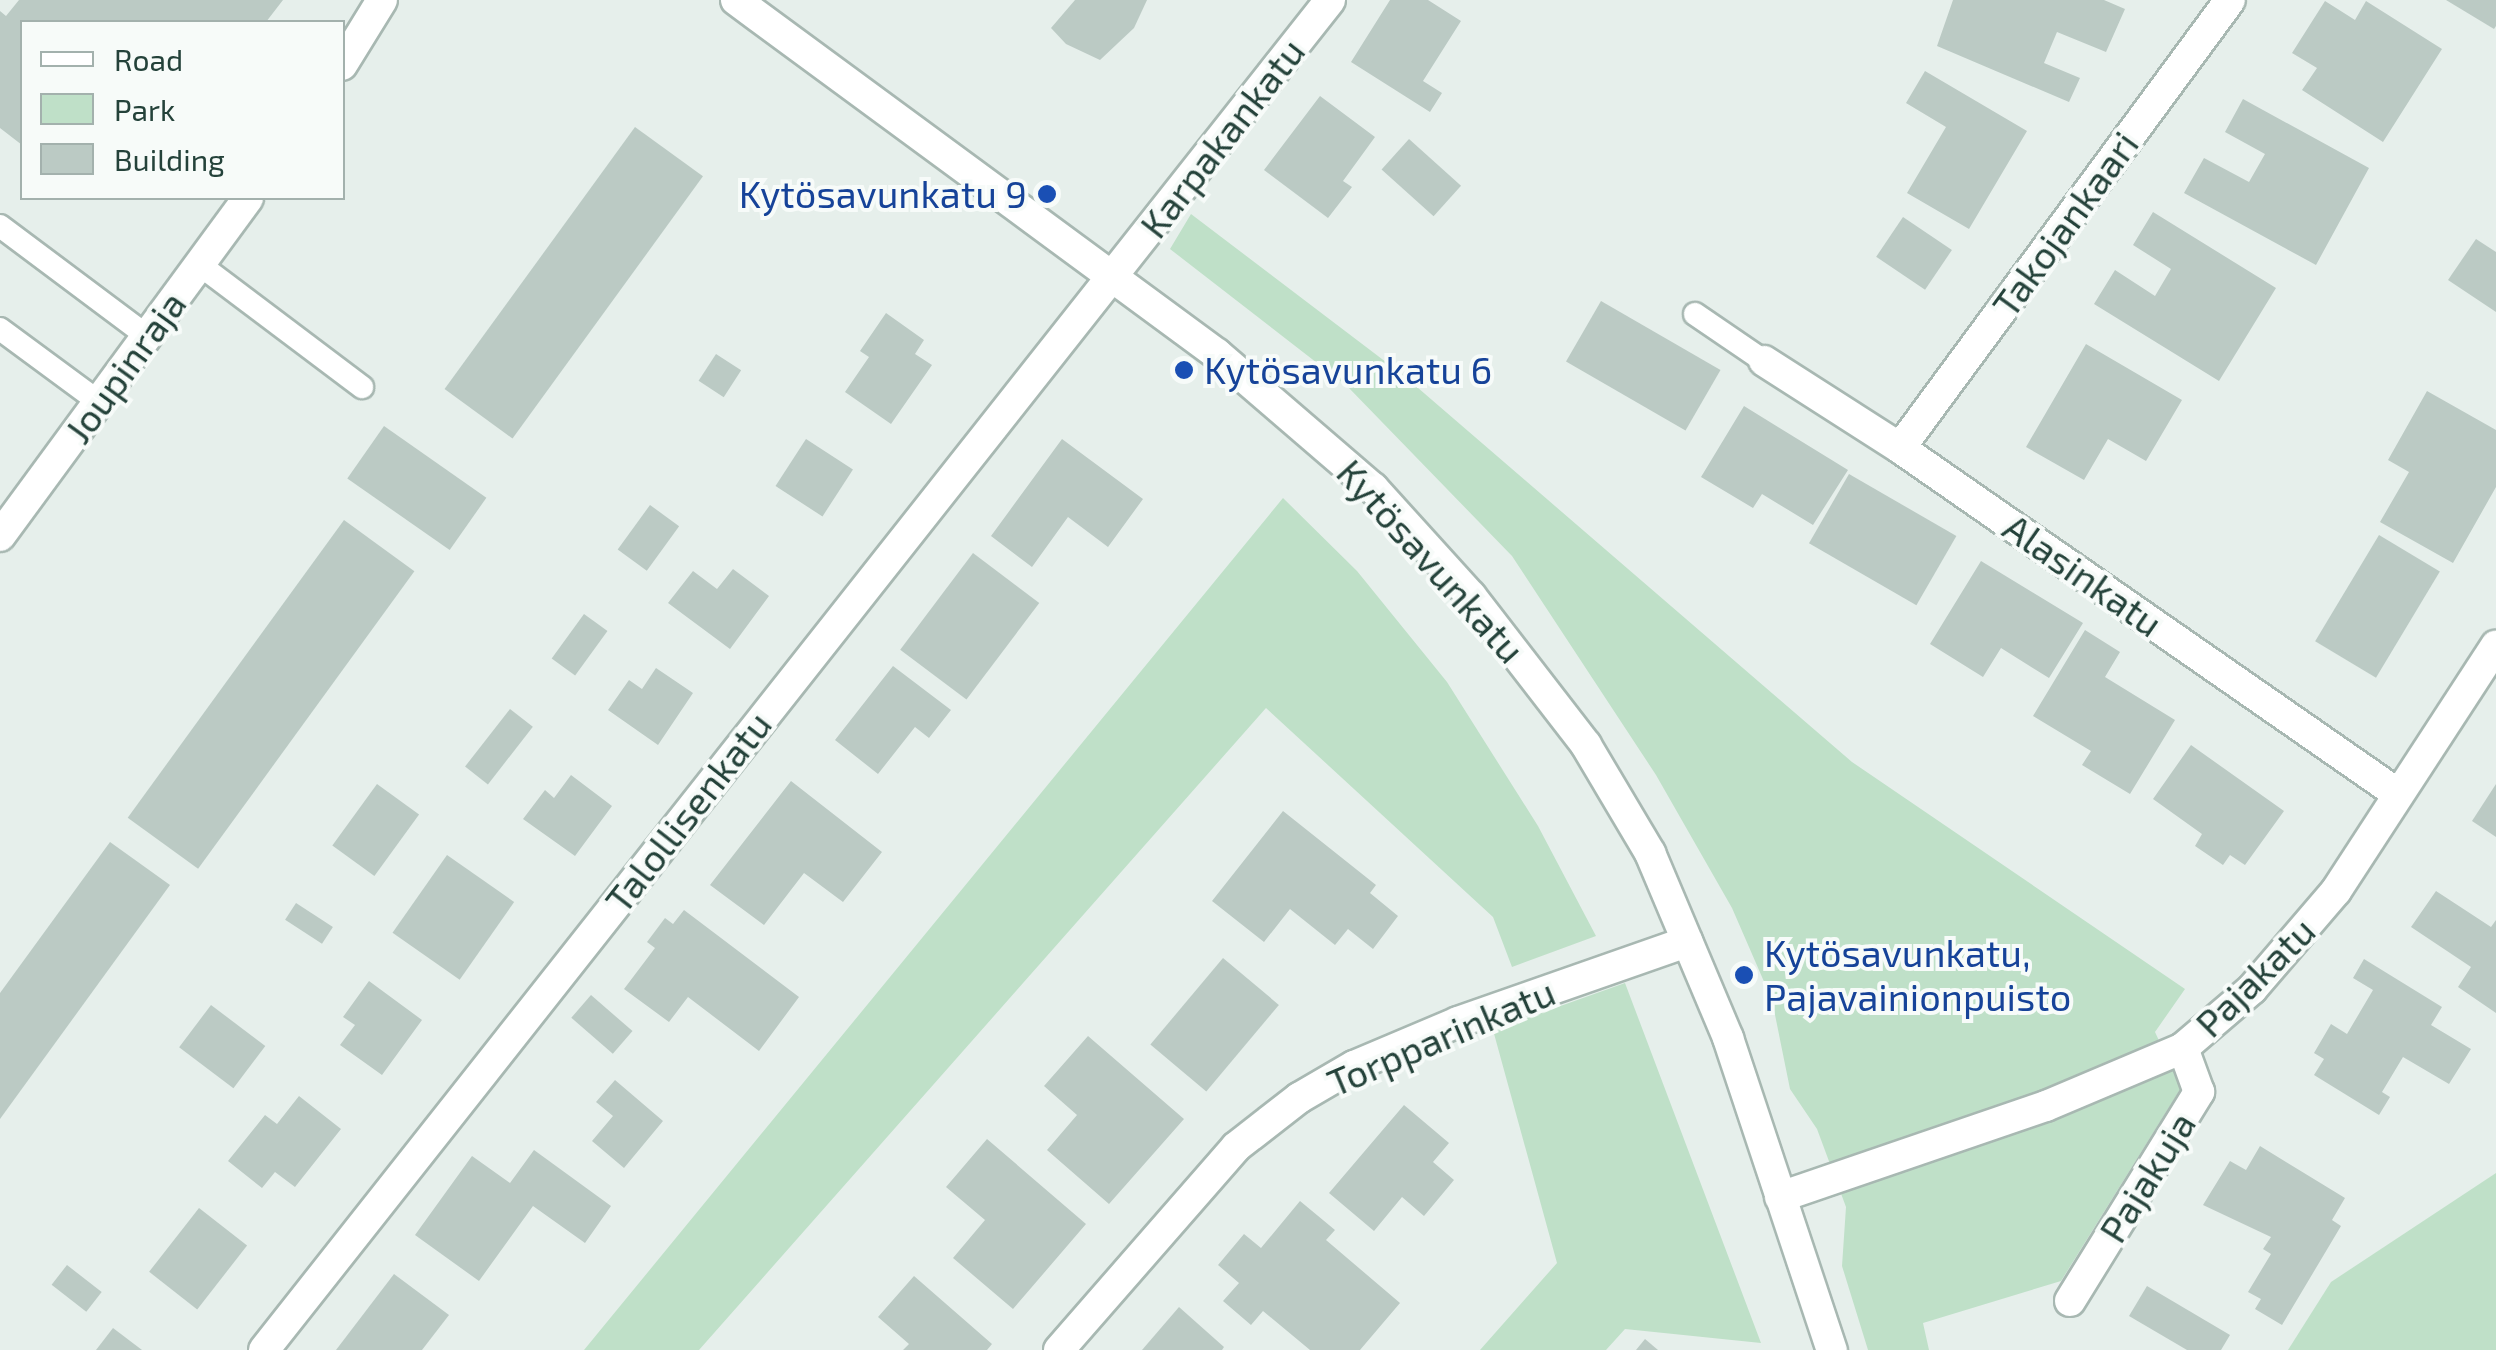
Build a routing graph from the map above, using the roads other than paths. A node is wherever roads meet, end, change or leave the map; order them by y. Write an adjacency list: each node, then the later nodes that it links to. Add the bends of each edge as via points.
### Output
1 (402, 0): 5 (street)
2 (736, 0): 10 (street, Kytösavunkatu)
3 (1330, 0): 10 (street, Karpakankatu)
4 (2230, 0): 17 (street, Takojankaari)
5 (378, 11): 6 (street)
6 (345, 60)
7 (247, 200): 9 (street, Joupinraja)
8 (0, 226): 13 (lane)
9 (200, 265): 13 (street, Joupinraja); 15 (lane)
10 (1113, 274): 21 (street, Kytösavunkatu, via 1373,488 1472,596 1586,746 1650,853); 25 (street, Talollisenkatu)
11 (1695, 314): 14 (lane)
12 (0, 329): 16 (lane)
13 (148, 336): 16 (street, Joupinraja)
14 (1764, 361): 17 (street, Alasinkatu)
15 (362, 387)
16 (99, 402): 18 (street, Joupinraja)
17 (1900, 448): 20 (street, Alasinkatu)
18 (0, 536)
19 (2496, 646): 20 (street, Pajakatu)
20 (2398, 794): 22 (street, Pajakatu, via 2336,891 2252,990)
21 (1687, 942): 23 (street, Kytösavunkatu); 26 (street, Torpparinkatu, via 1458,1022 1354,1066 1299,1098 1236,1147)
22 (2183, 1048): 23 (street, Pajakatu, via 2046,1106); 24 (street, Pajakuja, via 2200,1092)
23 (1780, 1196): 27 (street, Kytösavunkatu)
24 (2070, 1301)
25 (264, 1350)
26 (1059, 1350)
27 (1832, 1350)

